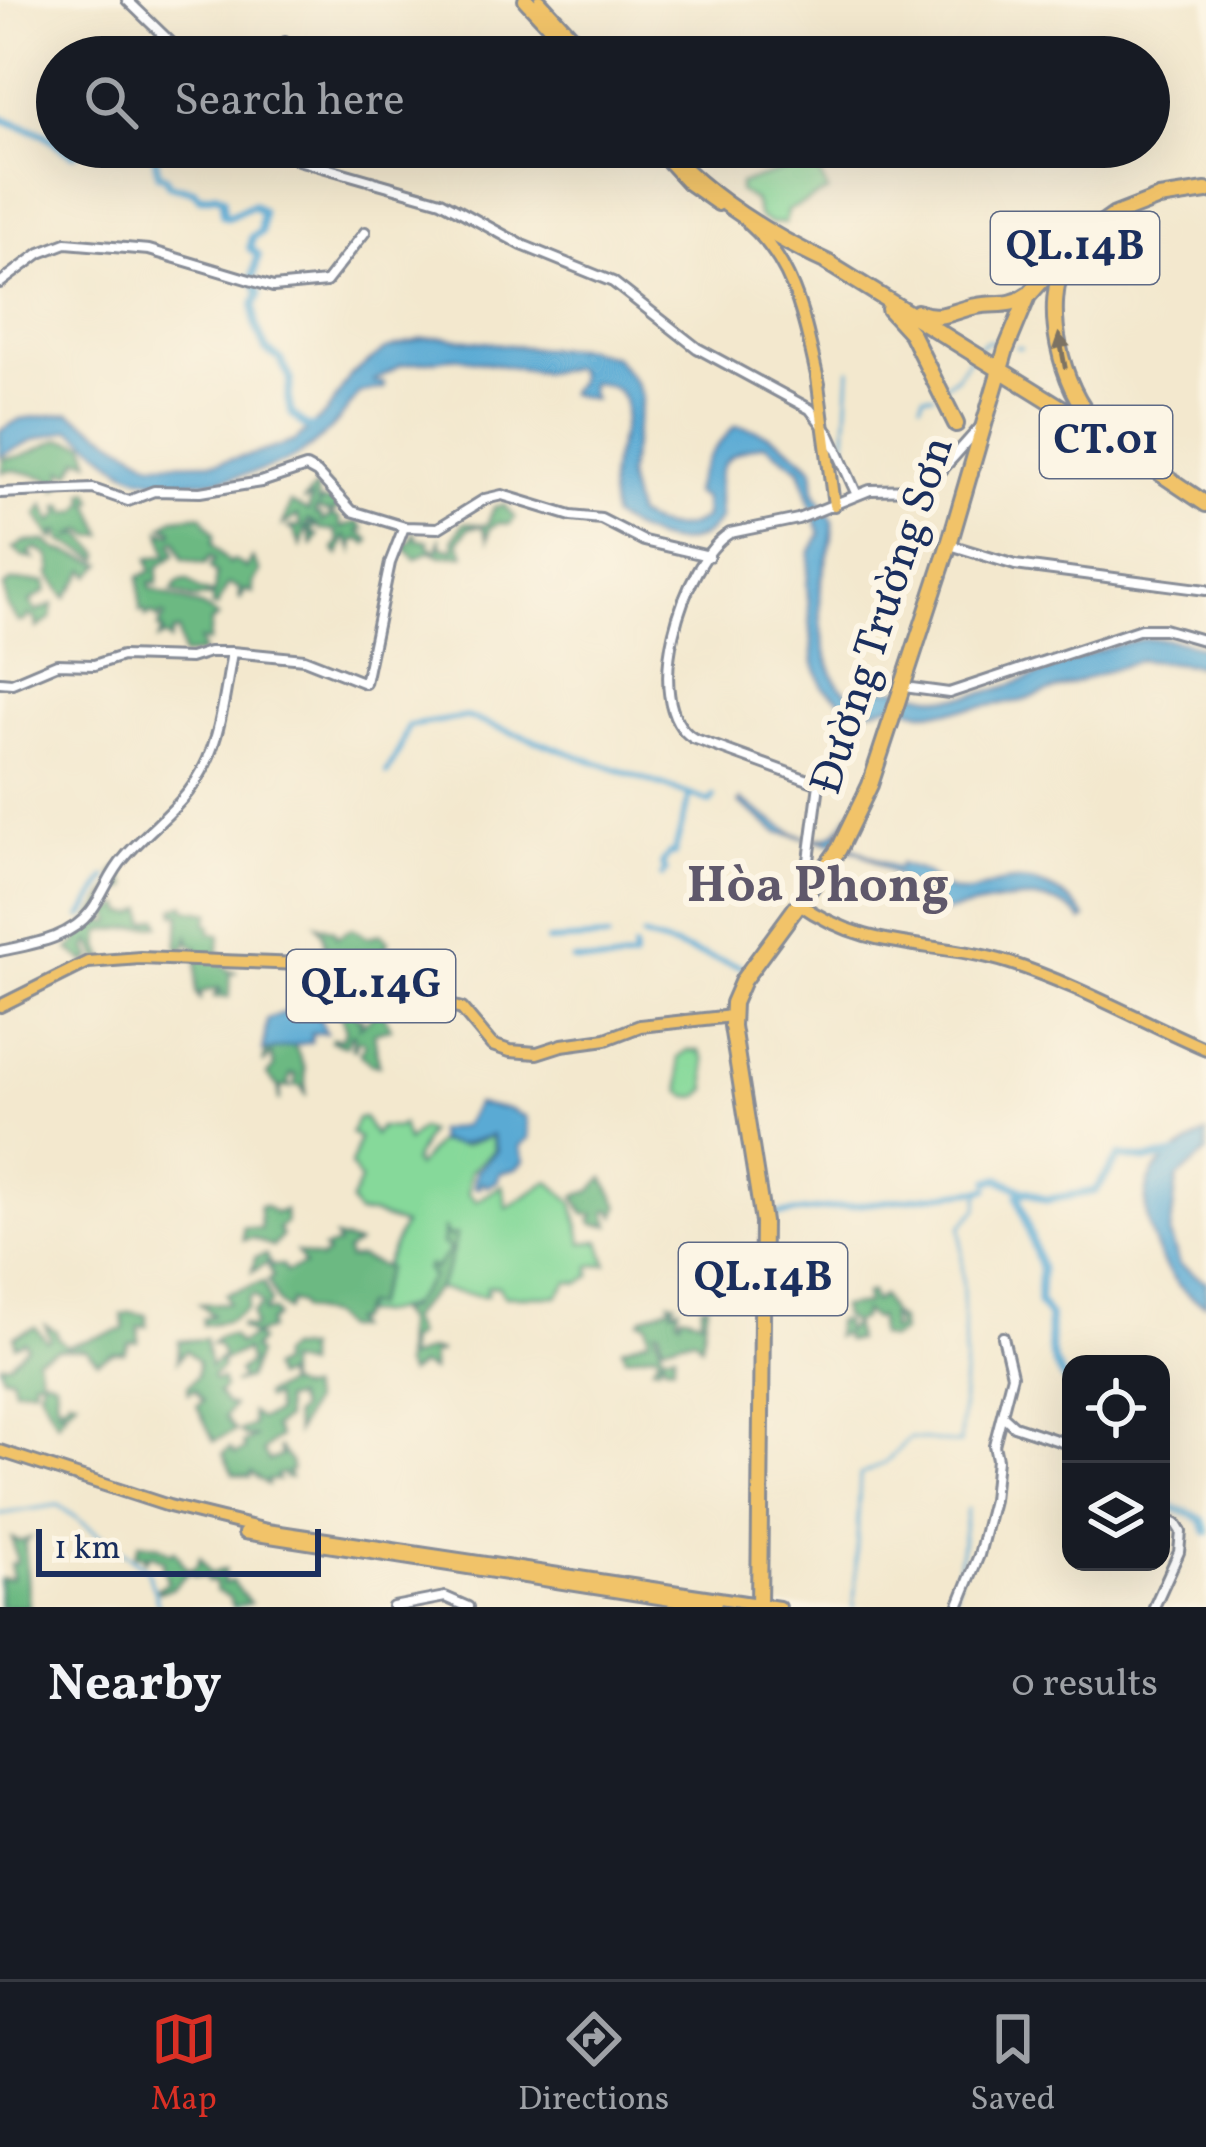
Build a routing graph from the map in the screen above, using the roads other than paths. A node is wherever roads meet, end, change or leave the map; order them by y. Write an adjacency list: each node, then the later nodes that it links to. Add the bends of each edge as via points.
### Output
1 (127, 0): 3 (street)
2 (529, 0): 4 (highway)
3 (164, 36)
4 (562, 36)
5 (326, 168): 19 (street, via 441,201 605,278 697,348 795,400)
6 (676, 168): 19 (main road, via 775,251 791,279)
7 (683, 168): 11 (highway)
8 (1206, 193): 10 (highway, Đường Trường Sơn / QL.14B, via 1132,210); 12 (highway, Đường Trường Sơn / QL.14B, via 1165,196 1115,215)
9 (365, 232): 13 (street, via 326,282 283,287 148,250 66,243)
10 (1079, 244): 14 (highway, Đường Trường Sơn / QL.14B, via 1038,290); 21 (highway, one-way to 10, via 1098,425 1074,396 1053,302 1058,274)
11 (826, 262): 12 (highway, via 939,318 1018,302); 15 (highway, via 974,355); 17 (highway, via 900,318)
12 (1046, 274): 15 (highway, Đường Trường Sơn / QL.14B, via 1021,311)
13 (0, 283)
14 (1012, 351): 15 (highway, Đường Trường Sơn / QL.14B); 16 (highway, via 1011,372)
15 (999, 382): 16 (highway, CT.01); 18 (highway, Đường Trường Sơn / QL.14B)
16 (1026, 388): 21 (highway, CT.01); 24 (highway, CT.01)
17 (956, 423)
18 (986, 424): 22 (street, via 929,487); 26 (highway, Đường Trường Sơn / QL.14B)
19 (826, 429): 22 (street); 23 (main road)
20 (0, 493): 25 (street, via 93,489 128,500 261,482 306,467 352,511)
21 (1192, 493): 24 (highway, CT.01)
22 (857, 495): 23 (street)
23 (831, 506): 27 (street, via 730,533)
24 (1206, 507)
25 (404, 527): 27 (street, via 443,527 502,495); 30 (street, via 365,682 304,659)
26 (950, 540): 28 (street, via 1016,565); 32 (highway, Đường Trường Sơn / QL.14B)
27 (709, 556): 33 (street, via 671,635 674,718 693,738 816,781)
28 (1206, 590)
29 (1206, 641): 32 (street, via 1141,629 949,693)
30 (232, 652): 31 (street, via 57,664); 35 (street, via 219,730 187,795 113,869 78,923 44,942)
31 (0, 682)
32 (903, 685): 34 (highway, Đường Trường Sơn / QL.14B, via 843,844)
33 (802, 877)
34 (798, 903): 37 (highway, Đường Trường Sơn / QL.14B, via 738,990); 38 (main road, via 881,942 994,959)
35 (0, 951)
36 (0, 1006): 37 (main road, QL.14G, via 88,962 152,958 328,964 372,986 462,1009 492,1045 510,1051 545,1052 645,1025)
37 (732, 1016): 47 (highway, QL.14B, via 763,1222)
38 (1206, 1049)
39 (1003, 1337): 40 (street, via 1012,1376)
40 (1002, 1414): 41 (street); 52 (street, via 994,1500)
41 (1062, 1441)
42 (0, 1455): 46 (main road, via 270,1534)
43 (1170, 1522): 44 (street, via 1181,1544)
44 (1170, 1570)
45 (1169, 1571): 53 (street)
46 (679, 1597): 47 (main road); 47 (main road); 50 (main road)
47 (752, 1606): 51 (main road)
48 (393, 1607): 49 (street, via 445,1597)
49 (468, 1607)
50 (716, 1607)
51 (779, 1607)
52 (958, 1607)
53 (1154, 1607)

